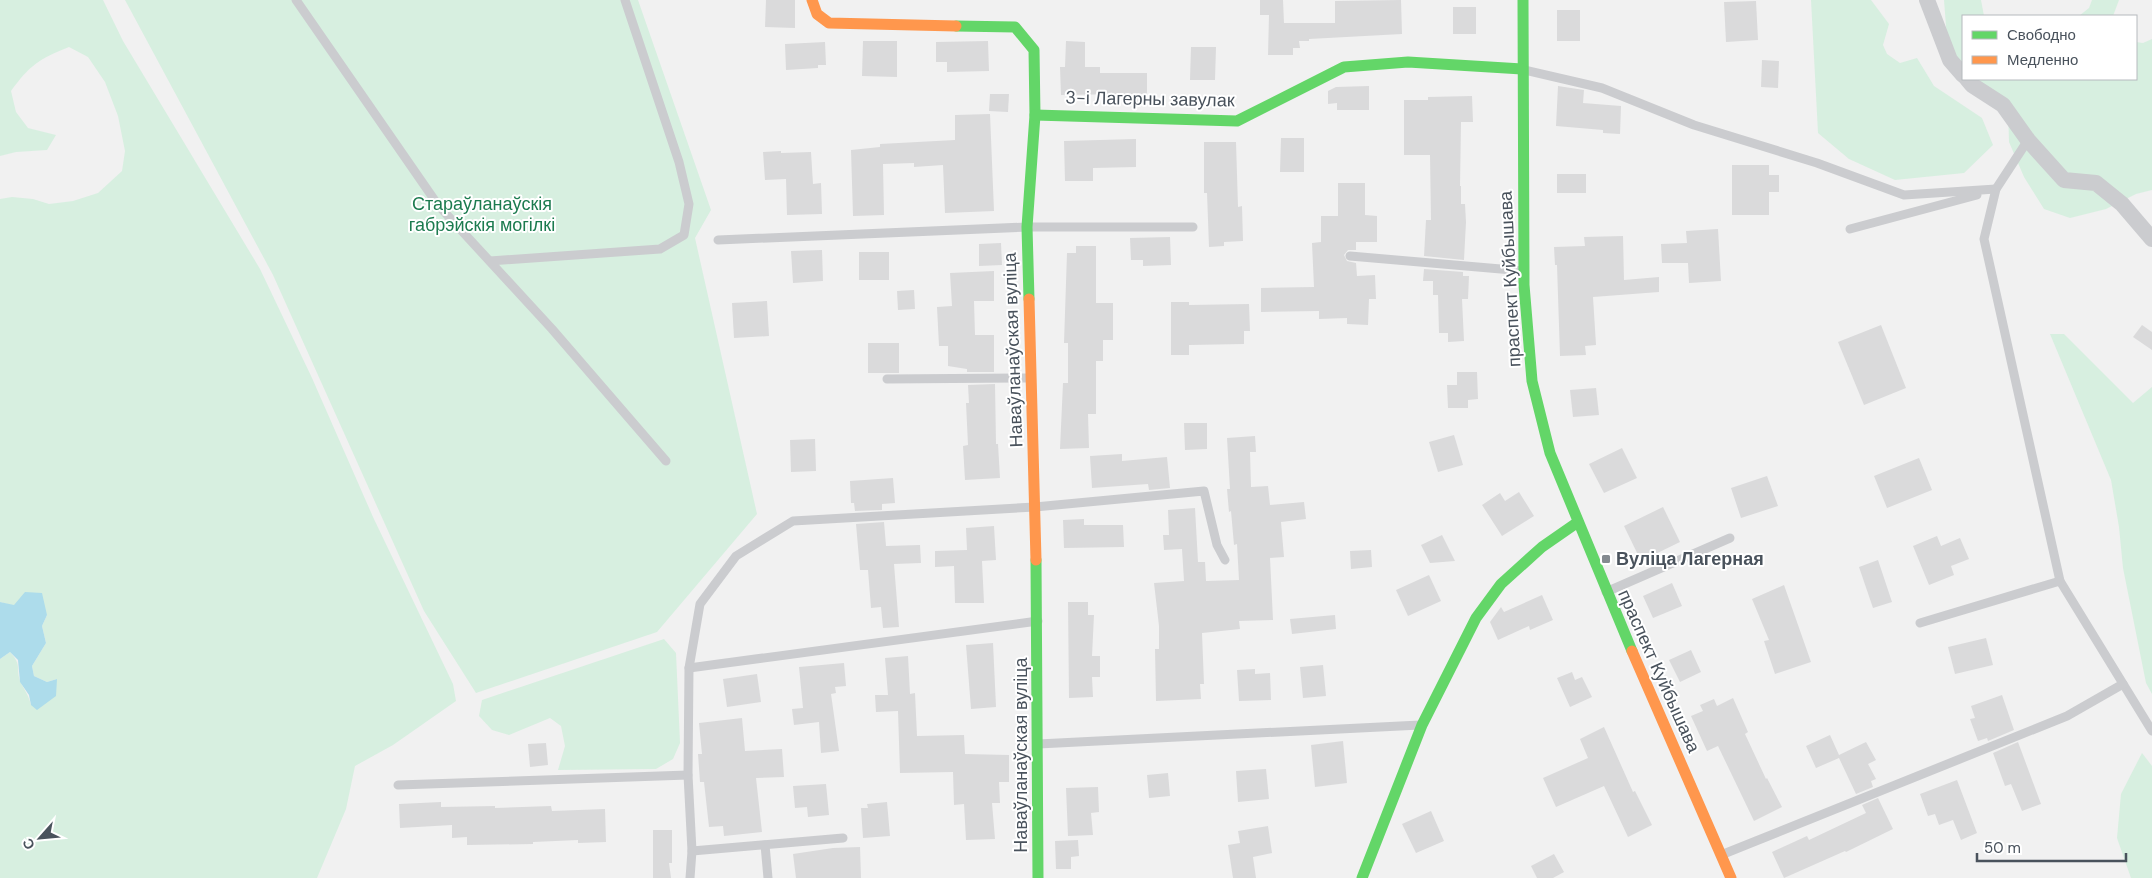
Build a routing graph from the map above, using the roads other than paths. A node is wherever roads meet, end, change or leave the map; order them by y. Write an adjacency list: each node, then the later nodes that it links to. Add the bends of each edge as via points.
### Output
1 (296, 0): 18 (lane, via 438,205)
2 (625, 0): 18 (lane, via 679,162 689,204 684,235 660,249)
3 (812, 0): 9 (street, Наваўланаўская вуліца, via 818,17 829,23 1016,27 1034,50)
4 (1523, 0): 6 (street, праспект Куйбышава)
5 (1927, 0): 7 (street, via 1950,60)
6 (1522, 69): 9 (street, 3-і Лагерны завулак, via 1408,62 1344,67 1237,121); 11 (lane, via 1602,88 1694,125 1817,163 1904,195); 19 (street, праспект Куйбышава)
7 (1962, 74)
8 (1968, 80): 10 (street, via 2003,105)
9 (1035, 115): 12 (street, Наваўланаўская вуліца)
10 (2028, 140): 11 (lane); 15 (street, via 2064,180 2096,183 2122,204)
11 (1996, 189): 14 (lane); 27 (lane, via 1984,239)
12 (1027, 227): 13 (lane); 16 (lane); 20 (street, Наваўланаўская вуліца)
13 (1193, 227)
14 (1850, 229)
15 (2151, 239)
16 (718, 240)
17 (1350, 256): 19 (lane)
18 (490, 261): 22 (lane)
19 (1524, 271): 24 (street, праспект Куйбышава, via 1532,380 1550,453)
20 (1032, 378): 21 (lane); 23 (street, Наваўланаўская вуліца)
21 (887, 379)
22 (666, 461)
23 (1035, 507): 26 (lane, via 1204,491 1217,545); 29 (street, Наваўланаўская вуліца); 31 (lane, via 793,521 736,556 700,604)
24 (1578, 522): 28 (street, праспект Куйбышава); 33 (street, via 1542,546 1501,584 1476,618)
25 (1730, 538): 28 (lane)
26 (1225, 560)
27 (2060, 581): 30 (lane); 32 (lane)
28 (1606, 592): 41 (street, праспект Куйбышава)
29 (1038, 621): 31 (lane); 35 (street, Наваўланаўская вуліца)
30 (1920, 623)
31 (689, 668): 36 (lane)
32 (2124, 684): 34 (lane); 41 (lane, via 2067,716)
33 (1422, 725): 35 (lane); 45 (street)
34 (2152, 731)
35 (1038, 744): 44 (street, Наваўланаўская вуліца)
36 (688, 774): 37 (lane); 40 (lane)
37 (398, 784)
38 (843, 838): 39 (lane)
39 (765, 845): 40 (lane); 43 (lane)
40 (692, 851): 42 (lane)
41 (1721, 855): 46 (street, праспект Куйбышава)
42 (690, 878)
43 (768, 878)
44 (1038, 878)
45 (1362, 878)
46 (1731, 878)

